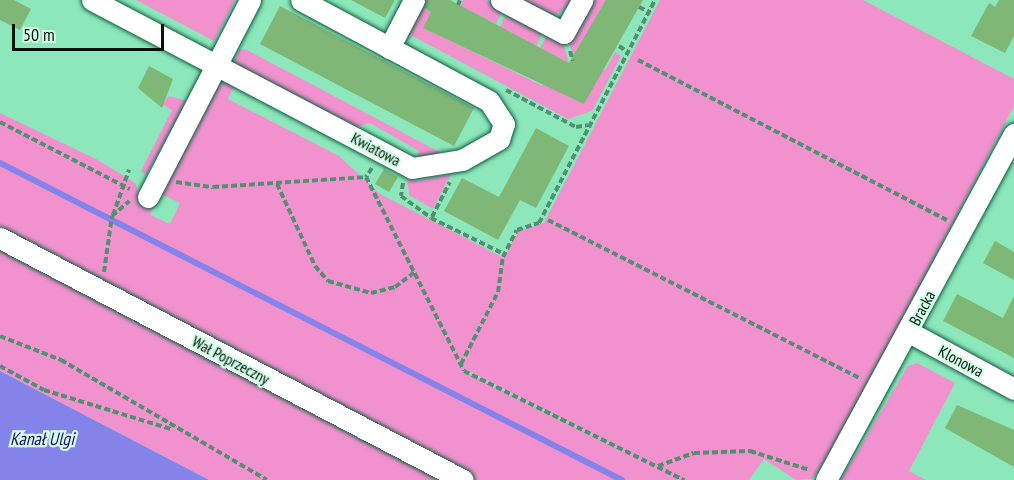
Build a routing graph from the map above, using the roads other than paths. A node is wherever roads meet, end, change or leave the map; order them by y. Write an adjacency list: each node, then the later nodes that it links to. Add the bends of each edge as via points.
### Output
1 (92, 0): 8 (street, Kwiatowa)
2 (250, 0): 8 (street)
3 (301, 0): 7 (street, Kwiatowa)
4 (414, 0): 7 (street)
5 (501, 0): 6 (street, via 564,33)
6 (582, 0)
7 (390, 48): 8 (street, Kwiatowa, via 496,107 504,124 499,139 462,160 420,169)
8 (216, 65): 10 (street)
9 (1014, 134): 12 (street, Bracka)
10 (153, 188)
11 (0, 238): 15 (street, Wał Poprzeczny)
12 (909, 332): 13 (street, Klonowa); 14 (street, Bracka)
13 (1014, 389)
14 (827, 478)
15 (462, 480)

